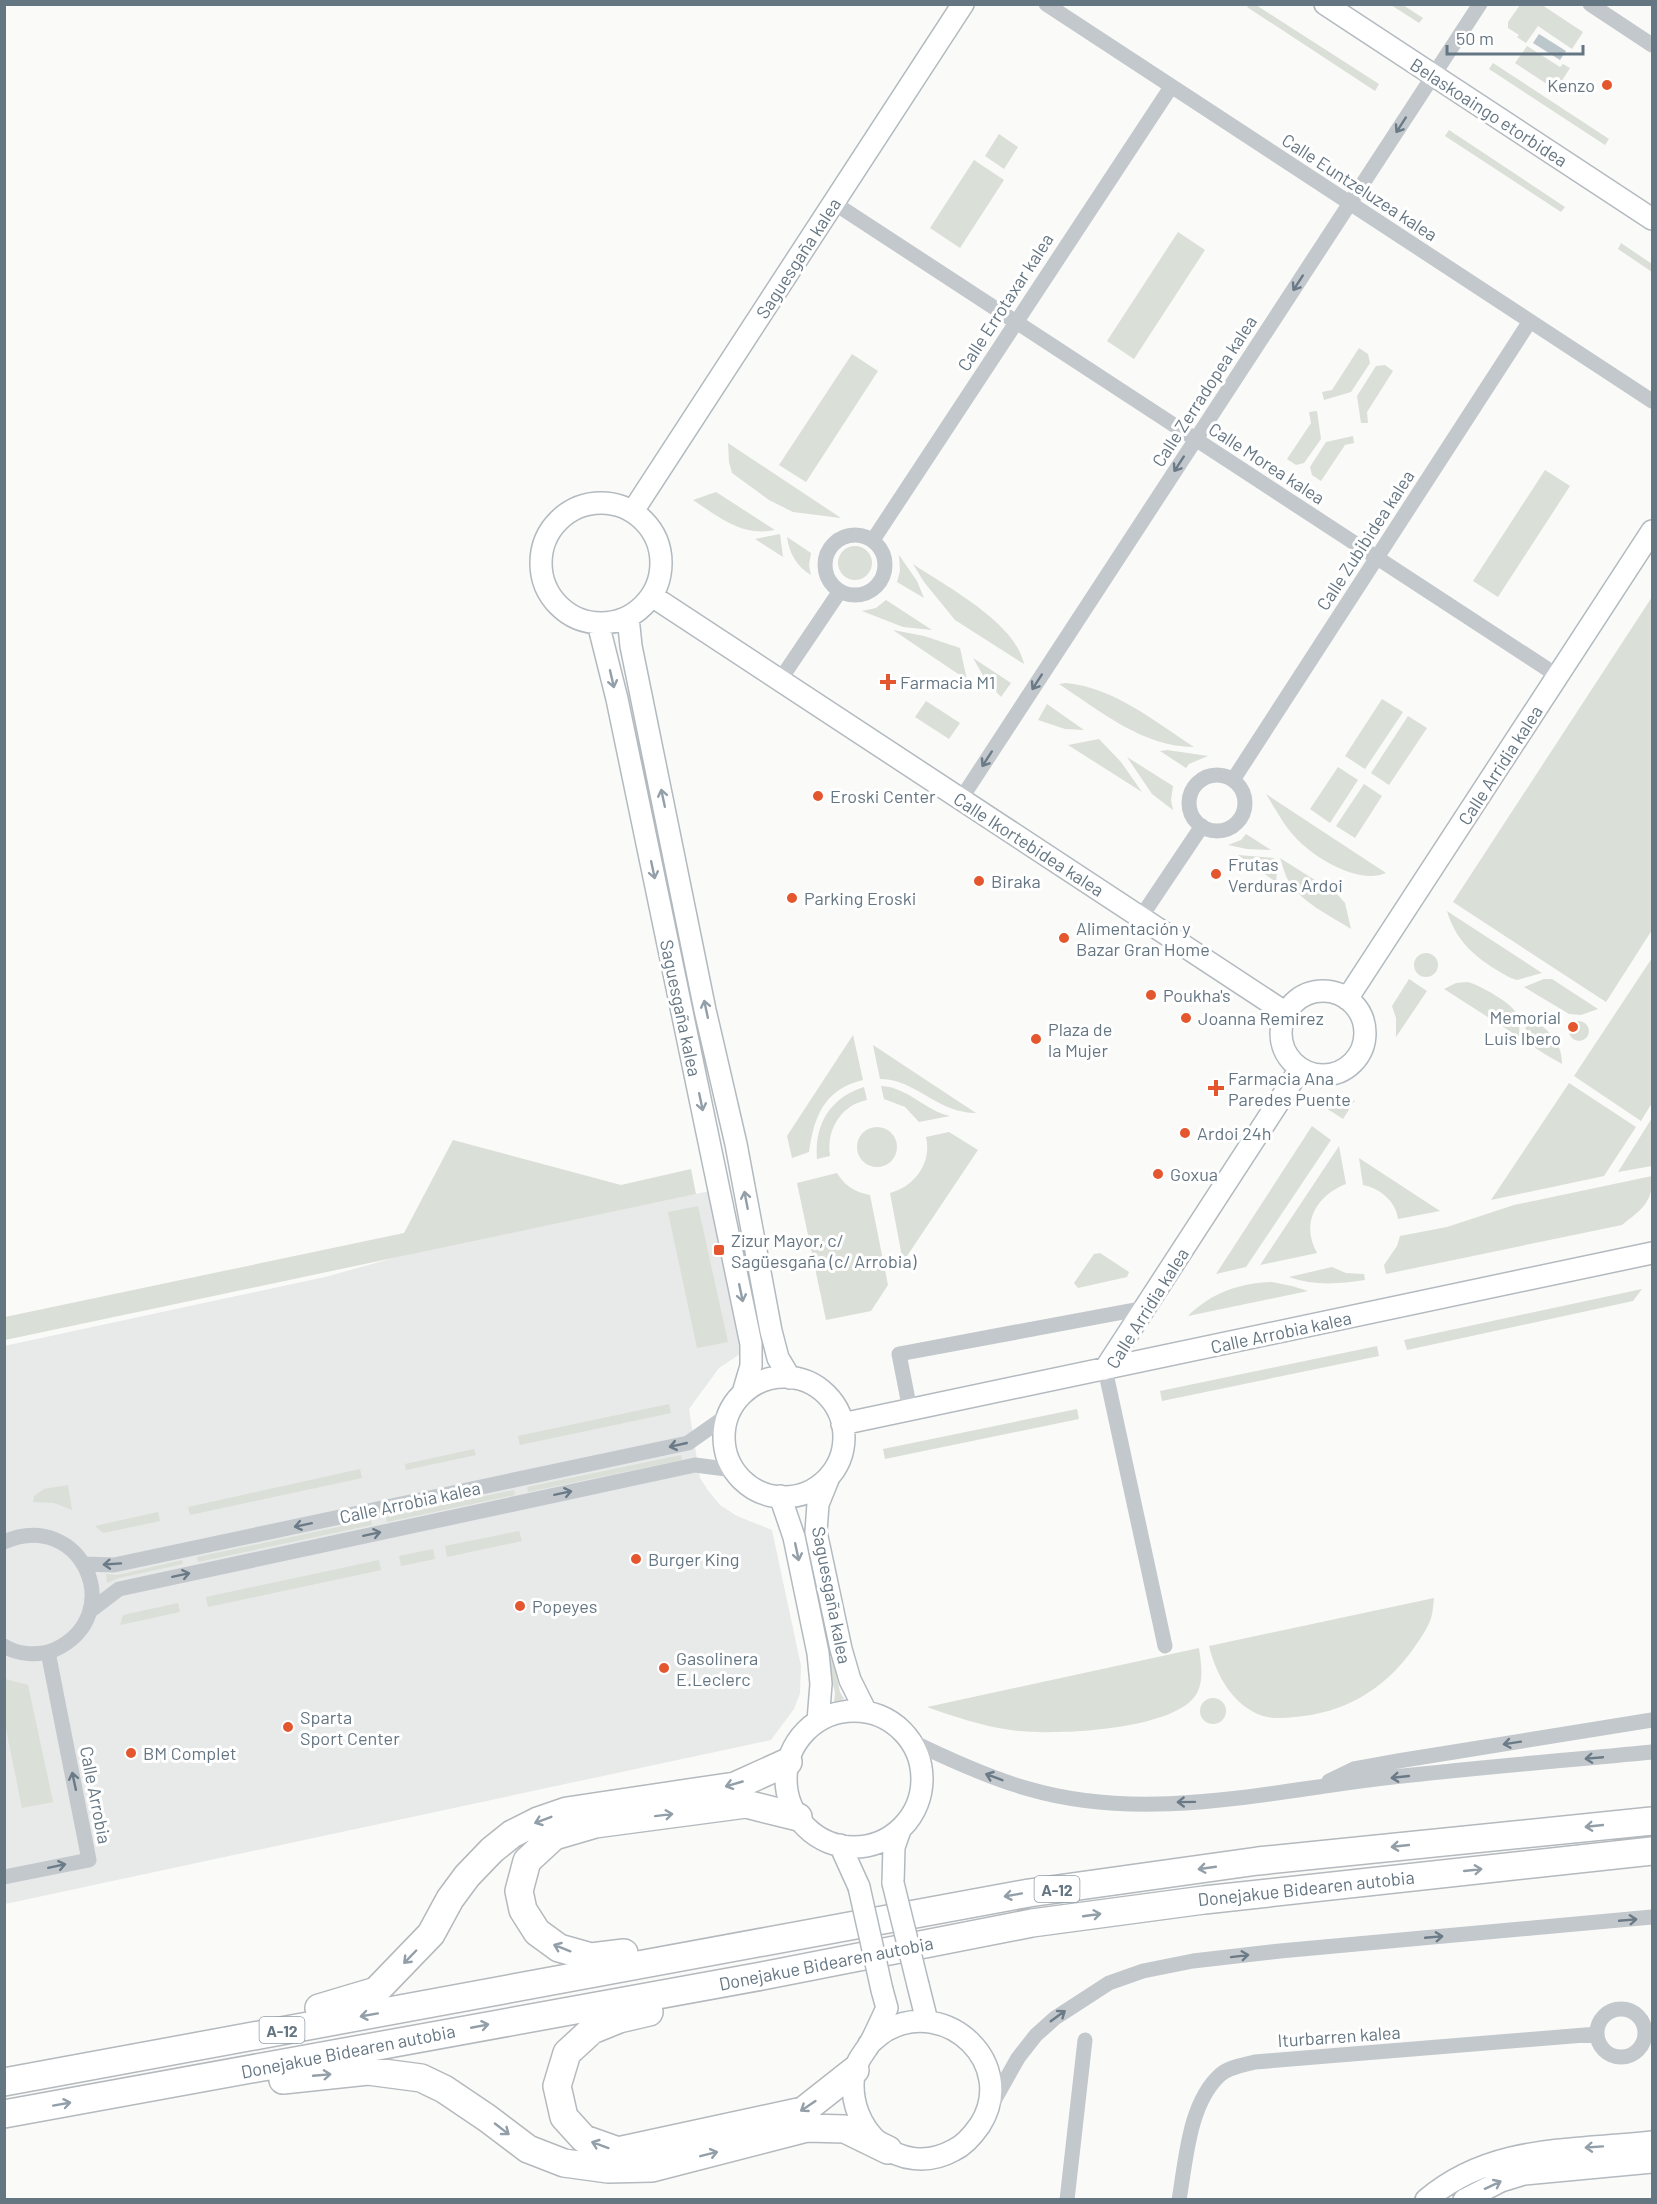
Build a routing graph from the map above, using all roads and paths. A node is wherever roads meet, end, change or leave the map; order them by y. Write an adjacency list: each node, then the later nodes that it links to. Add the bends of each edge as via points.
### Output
1 (963, 4): 9 (street, Saguesgaña kalea)
2 (1046, 4): 8 (street, Calle Euntzeluzea kalea)
3 (1325, 4): 7 (street, Belaskoaingo etorbidea)
4 (1480, 4): 7 (street, Calle Zerradopea kalea)
5 (1590, 4): 6 (street)
6 (1653, 45)
7 (1433, 76): 10 (street, Calle Zerradopea kalea, one-way to 10); 11 (street, Belaskoaingo etorbidea)
8 (1171, 87): 10 (street, Calle Euntzeluzea kalea); 13 (street, Calle Errotaxar kalea)
9 (834, 203): 13 (street, Calle Morea kalea); 16 (street, Saguesgaña kalea)
10 (1350, 204): 12 (street, Calle Euntzeluzea kalea); 15 (street, Calle Zerradopea kalea, one-way to 15)
11 (1653, 219)
12 (1530, 321): 14 (street, Calle Euntzeluzea kalea); 19 (street, Calle Zubibidea kalea)
13 (1015, 322): 15 (street, Calle Morea kalea); 18 (street, Calle Errotaxar kalea)
14 (1653, 402)
15 (1196, 439): 19 (street, Calle Morea kalea); 27 (street, Calle Zerradopea kalea, one-way to 27)
16 (633, 511): 21 (street, via 651,530 661,552 660,574); 23 (street, via 606,503 577,508 551,529 543,548 542,574 549,591 573,615)
17 (1653, 531): 24 (street, Calle Arridia kalea)
18 (873, 540): 20 (street, via 886,564 881,582 867,594 848,595); 20 (street, via 854,535 836,541 830,548 826,557 827,577)
19 (1377, 558): 24 (street, Calle Morea kalea); 26 (street, Calle Zubibidea kalea)
20 (840, 591): 25 (street)
21 (652, 596): 22 (street); 25 (street, Calle Ikortebidea kalea)
22 (628, 617): 23 (street); 36 (street, Saguesgaña kalea, one-way to 22, via 778,1358 771,1331)
23 (598, 623): 37 (street, Saguesgaña kalea, one-way to 37, via 751,1344 751,1366)
24 (1558, 676): 30 (street, Calle Arridia kalea)
25 (780, 680): 27 (street, Calle Ikortebidea kalea)
26 (1233, 780): 28 (street, via 1209,777 1196,785 1191,793 1191,810); 28 (street, via 1243,792 1245,808 1237,823 1219,831)
27 (961, 799): 29 (street, Calle Ikortebidea kalea)
28 (1202, 826): 29 (street)
29 (1141, 917): 31 (street, Calle Ikortebidea kalea)
30 (1347, 999): 31 (street, via 1331,992 1313,992 1297,1000); 32 (street, via 1364,1026 1364,1042 1358,1057 1332,1074)
31 (1286, 1013): 32 (street, via 1282,1044)
32 (1300, 1069): 34 (street, Calle Arridia kalea)
33 (1653, 1253): 35 (street, Calle Arrobia kalea)
34 (1145, 1308): 35 (street, Calle Arridia kalea); 38 (street, via 899,1354)
35 (1105, 1369): 38 (street, Calle Arrobia kalea); 48 (street, Calle Arridia kalea)
36 (790, 1378): 37 (street, via 762,1382); 40 (street, via 807,1382 824,1393 837,1409)
37 (743, 1394): 39 (street)
38 (909, 1410): 40 (street, Calle Arrobia kalea)
39 (728, 1415): 41 (street, via 725,1449); 45 (street, Calle Arrobia kalea, one-way to 45, via 688,1443 114,1565)
40 (842, 1424): 42 (street, via 842,1452)
41 (734, 1470): 43 (street, via 758,1491); 46 (street, Calle Arrobia kalea, one-way to 41, via 119,1589 140,1584 695,1465)
42 (829, 1477): 43 (street, via 801,1494); 50 (street, Saguesgaña kalea, via 818,1504 816,1532 841,1649 850,1680)
43 (780, 1496): 52 (street, Saguesgaña kalea, one-way to 52, via 794,1537 818,1653)
44 (4, 1542): 45 (street, via 25,1535 42,1535 59,1540)
45 (84, 1564): 46 (street, via 91,1579)
46 (90, 1611): 49 (street, via 81,1630 66,1644)
47 (4, 1646): 49 (street, via 28,1654)
48 (1165, 1646)
49 (48, 1652): 62 (street, Calle Arrobia, one-way to 49, via 89,1860)
50 (866, 1712): 52 (street, via 833,1714); 53 (street, via 891,1722)
51 (1653, 1720): 56 (street, one-way to 56, via 1354,1769)
52 (818, 1721): 55 (street, via 805,1732)
53 (911, 1741): 56 (street, one-way to 53, via 1208,1802 1121,1803 1077,1798 1029,1790); 59 (street, via 923,1778 913,1815)
54 (1653, 1752): 56 (street, one-way to 56, via 1376,1779)
55 (788, 1762): 57 (street, via 786,1781); 70 (highway, one-way to 70, via 735,1786 567,1811 513,1834 467,1876 431,1934 376,1991 336,2004 132,2049)
56 (1313, 1789)
57 (798, 1817): 60 (street, via 809,1830); 64 (highway, one-way to 57, via 734,1932 654,1950 591,1957 559,1948 537,1932 523,1910 519,1891 527,1861 554,1836 595,1824 746,1804)
58 (1653, 1821): 64 (highway, Donejakue Bidearen autobia / A-12, one-way to 64, via 1258,1861 1029,1893)
59 (900, 1830): 60 (street, via 861,1847); 66 (street, bridge, via 894,1847 893,1883)
60 (840, 1845): 69 (street, bridge, via 859,1887 887,2008)
61 (1653, 1851): 65 (highway, Donejakue Bidearen autobia / A-12, one-way to 61, via 1044,1921)
62 (4, 1877)
63 (1653, 1917): 75 (street, one-way to 63, via 1018,2058 1036,2035 1109,1983 1143,1971 1280,1951)
64 (806, 1933): 70 (highway, Donejakue Bidearen autobia / A-12, one-way to 70)
65 (762, 1976): 71 (highway, one-way to 65, via 803,2111 618,2151 584,2139 564,2116 557,2086 567,2053 592,2030 619,2019 691,2003); 73 (highway, Donejakue Bidearen autobia / A-12, one-way to 65)
66 (927, 2020): 69 (street, via 905,2022 886,2030); 75 (street, via 966,2037 981,2054 989,2074 990,2096)
67 (1597, 2034): 80 (street, Iturbarren kalea, via 1255,2062 1221,2073 1206,2091 1192,2126)
68 (1084, 2040): 79 (street)
69 (869, 2044): 71 (street)
70 (96, 2063): 72 (highway, Donejakue Bidearen autobia / A-12)
71 (855, 2070): 77 (street, via 852,2093 858,2116 870,2136)
72 (4, 2082)
73 (139, 2090): 74 (highway, Donejakue Bidearen autobia / A-12, one-way to 73); 77 (highway, one-way to 77, via 219,2091 306,2076 368,2071 421,2078 444,2089 528,2149 564,2163 608,2169 652,2168 807,2128 845,2129)
74 (4, 2114)
75 (985, 2117): 77 (street, via 973,2136 955,2150 933,2158 910,2158)
76 (1653, 2142): 81 (street, one-way to 81, via 1523,2154 1491,2163)
77 (888, 2150)
78 (1653, 2162): 82 (street, one-way to 78, via 1524,2174)
79 (1067, 2199)
80 (1179, 2199)
81 (1426, 2199)
82 (1464, 2199)

